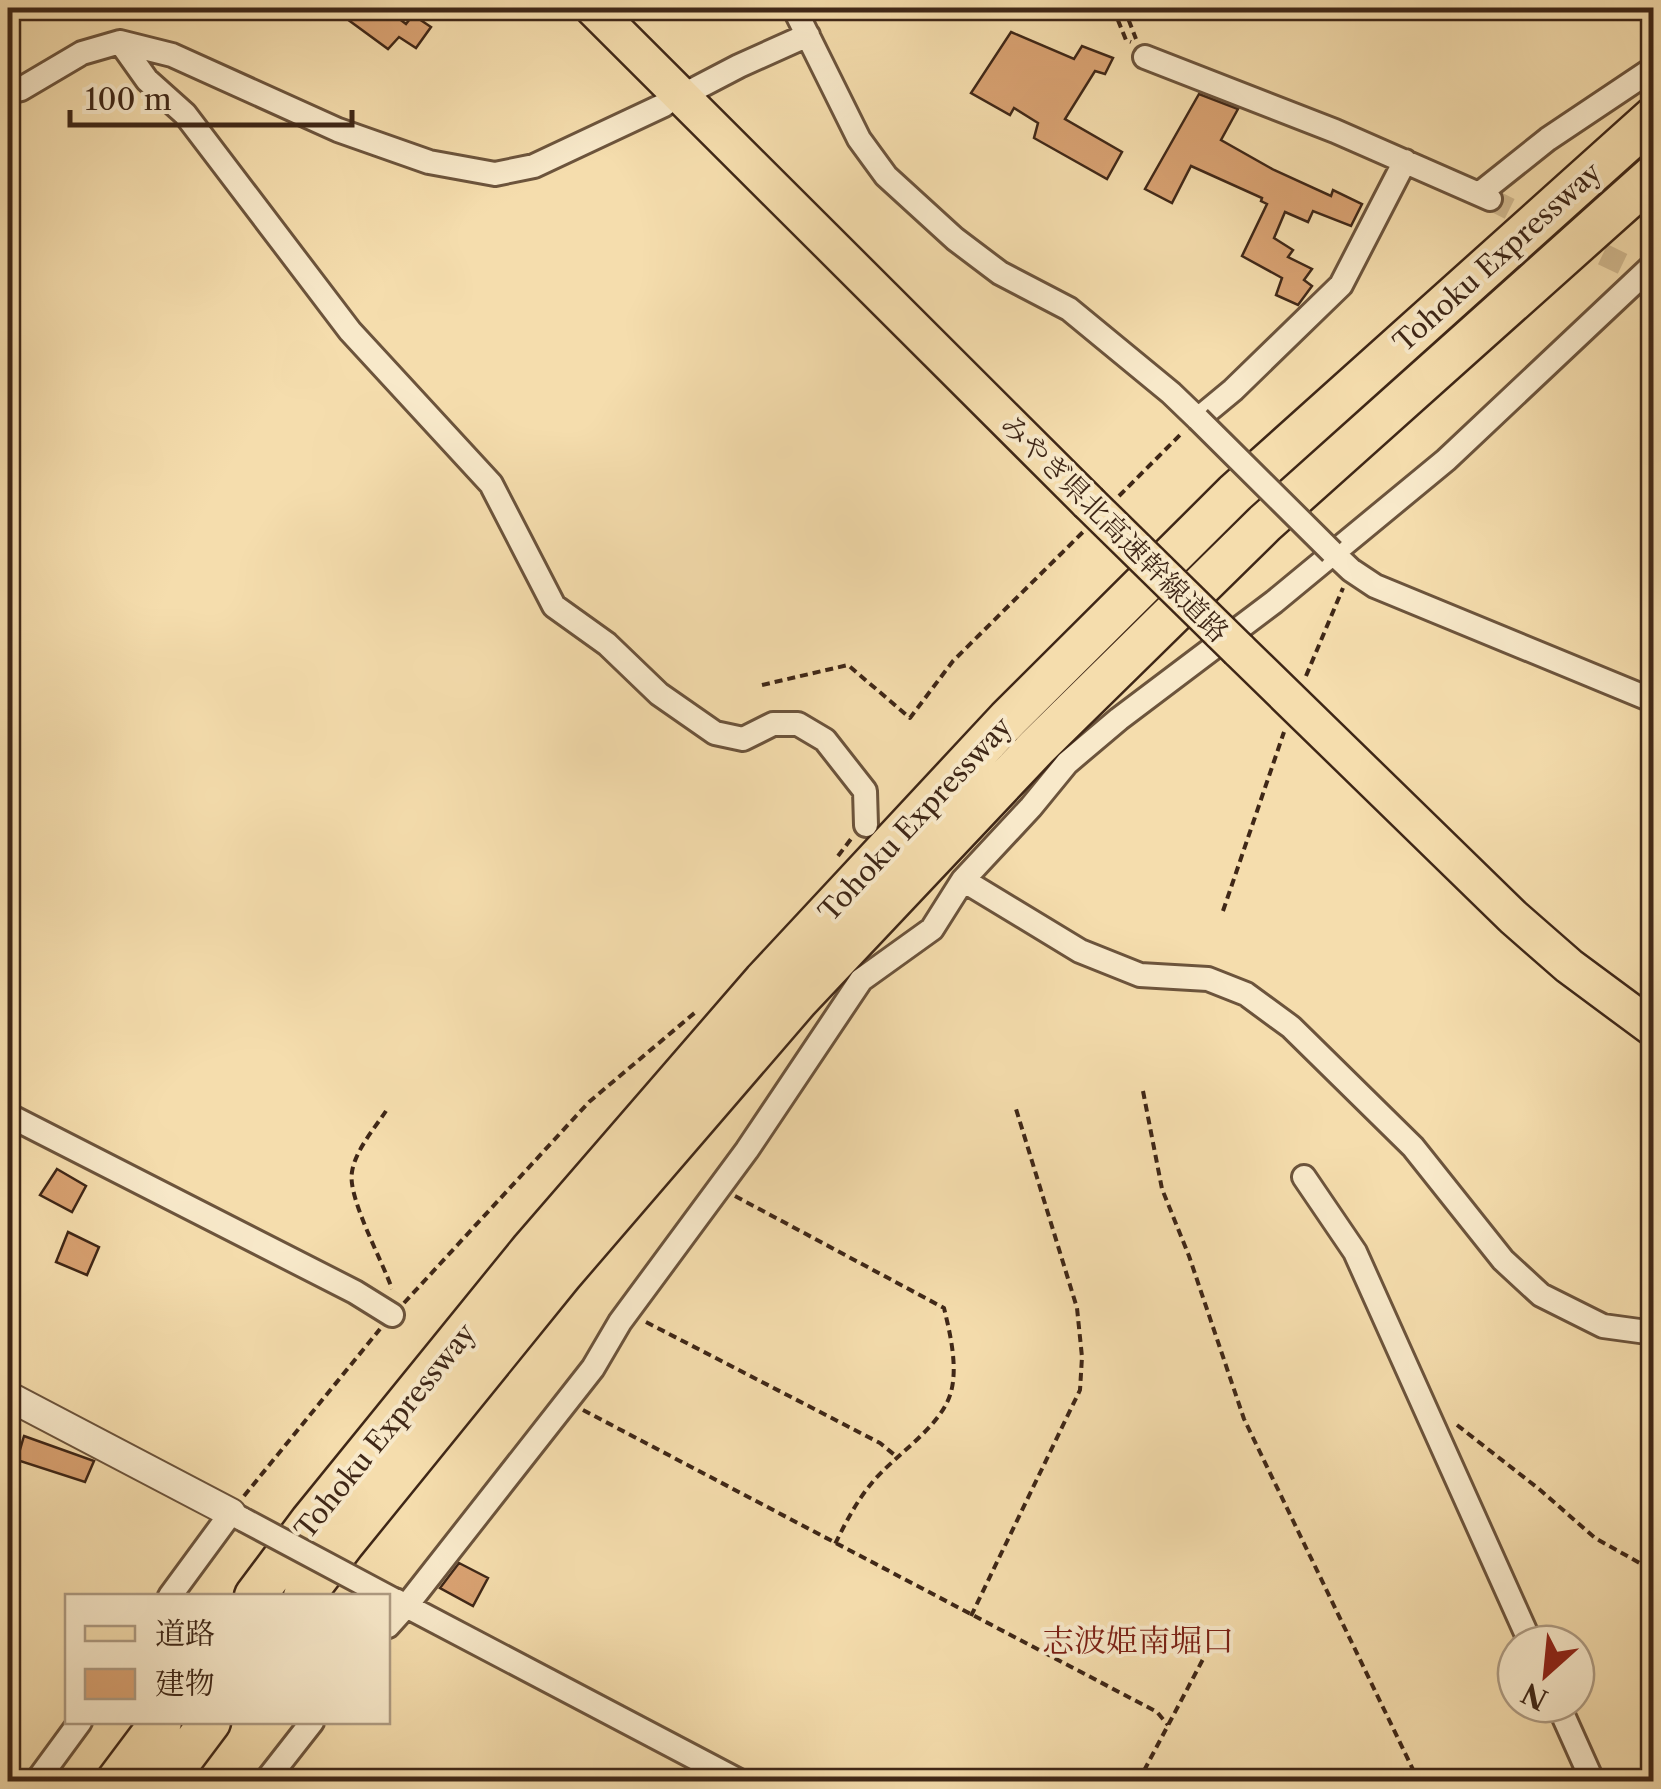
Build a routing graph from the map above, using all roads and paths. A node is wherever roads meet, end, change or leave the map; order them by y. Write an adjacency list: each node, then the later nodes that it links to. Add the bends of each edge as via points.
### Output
1 (593, 8): 16 (main road, みやぎ県北高速幹線道路)
2 (794, 8): 4 (street)
3 (1124, 8): 6 (path)
4 (808, 35): 8 (street); 15 (street, via 859,139 886,176 955,240 1069,309)
5 (120, 42): 9 (street); 10 (street, via 172,55 338,130 429,162 495,174 534,166); 23 (street, via 185,114 350,331 491,484 554,606 715,733 743,739 772,724 798,724 825,740 865,790)
6 (1145, 56): 12 (street)
7 (1654, 68): 12 (street, via 1548,139 1484,197)
8 (693, 90)
9 (8, 92)
10 (664, 105)
11 (1654, 116): 48 (highway, Tohoku Expressway, via 1235,492 1008,719 764,981 532,1250)
12 (1404, 161): 15 (street, via 1341,285)
13 (1654, 175): 49 (highway, Tohoku Expressway, via 1265,523 1037,747 798,1000 550,1289)
14 (1643, 271): 17 (street, via 1446,460)
15 (1198, 419): 16 (path); 17 (street, bridge)
16 (1098, 509): 20 (path, via 953,661 910,718 848,666); 30 (main road, みやぎ県北高速幹線道路, bridge, via 1512,918)
17 (1332, 552): 18 (street); 25 (street, via 1067,764)
18 (1352, 570): 19 (path); 21 (street, via 1375,586)
19 (1303, 682)
20 (762, 685)
21 (1654, 701)
22 (1286, 728): 28 (path)
23 (866, 824): 24 (path)
24 (832, 864)
25 (963, 880): 27 (street); 39 (street, via 1080,951 1140,975 1208,979 1246,994 1291,1027 1413,1148 1503,1260 1542,1295 1602,1326)
26 (934, 884): 27 (street)
27 (949, 903): 36 (street, via 932,928 861,980)
28 (1223, 911)
29 (705, 1004): 38 (path, via 589,1102)
30 (1654, 1029)
31 (1144, 1091): 70 (path, via 1162,1188 1244,1419)
32 (1016, 1109): 53 (path, via 1077,1308 1080,1390)
33 (386, 1111): 38 (path, via 351,1174 357,1208 392,1288)
34 (8, 1115): 38 (street)
35 (1304, 1177): 42 (street, via 1355,1252)
36 (719, 1187): 37 (street); 43 (path, via 944,1308 951,1392 940,1414)
37 (626, 1312): 41 (street); 43 (path)
38 (392, 1315): 44 (path)
39 (1654, 1333)
40 (8, 1396): 44 (street)
41 (566, 1401): 45 (path); 52 (street)
42 (1425, 1407): 46 (path, via 1464,1429 1596,1538); 55 (street)
43 (897, 1456): 45 (path, via 870,1484)
44 (238, 1516): 47 (street); 50 (street, bridge)
45 (835, 1544): 53 (path)
46 (1654, 1570)
47 (172, 1594)
48 (256, 1594)
49 (306, 1594)
50 (386, 1594)
51 (390, 1596): 52 (street, bridge)
52 (401, 1602): 54 (street); 68 (street)
53 (970, 1616): 62 (path, via 1158,1712)
54 (390, 1622)
55 (1522, 1624)
56 (1210, 1646): 62 (path)
57 (79, 1724): 64 (street)
58 (160, 1724): 65 (highway)
59 (208, 1724): 66 (highway)
60 (310, 1724): 67 (street)
61 (1567, 1724): 71 (street)
62 (1168, 1725): 69 (path)
63 (1654, 1764): 72 (path)
64 (36, 1782)
65 (116, 1782)
66 (165, 1782)
67 (265, 1782)
68 (742, 1782)
69 (1138, 1782)
70 (1419, 1782)
71 (1593, 1782)
72 (1614, 1782)

